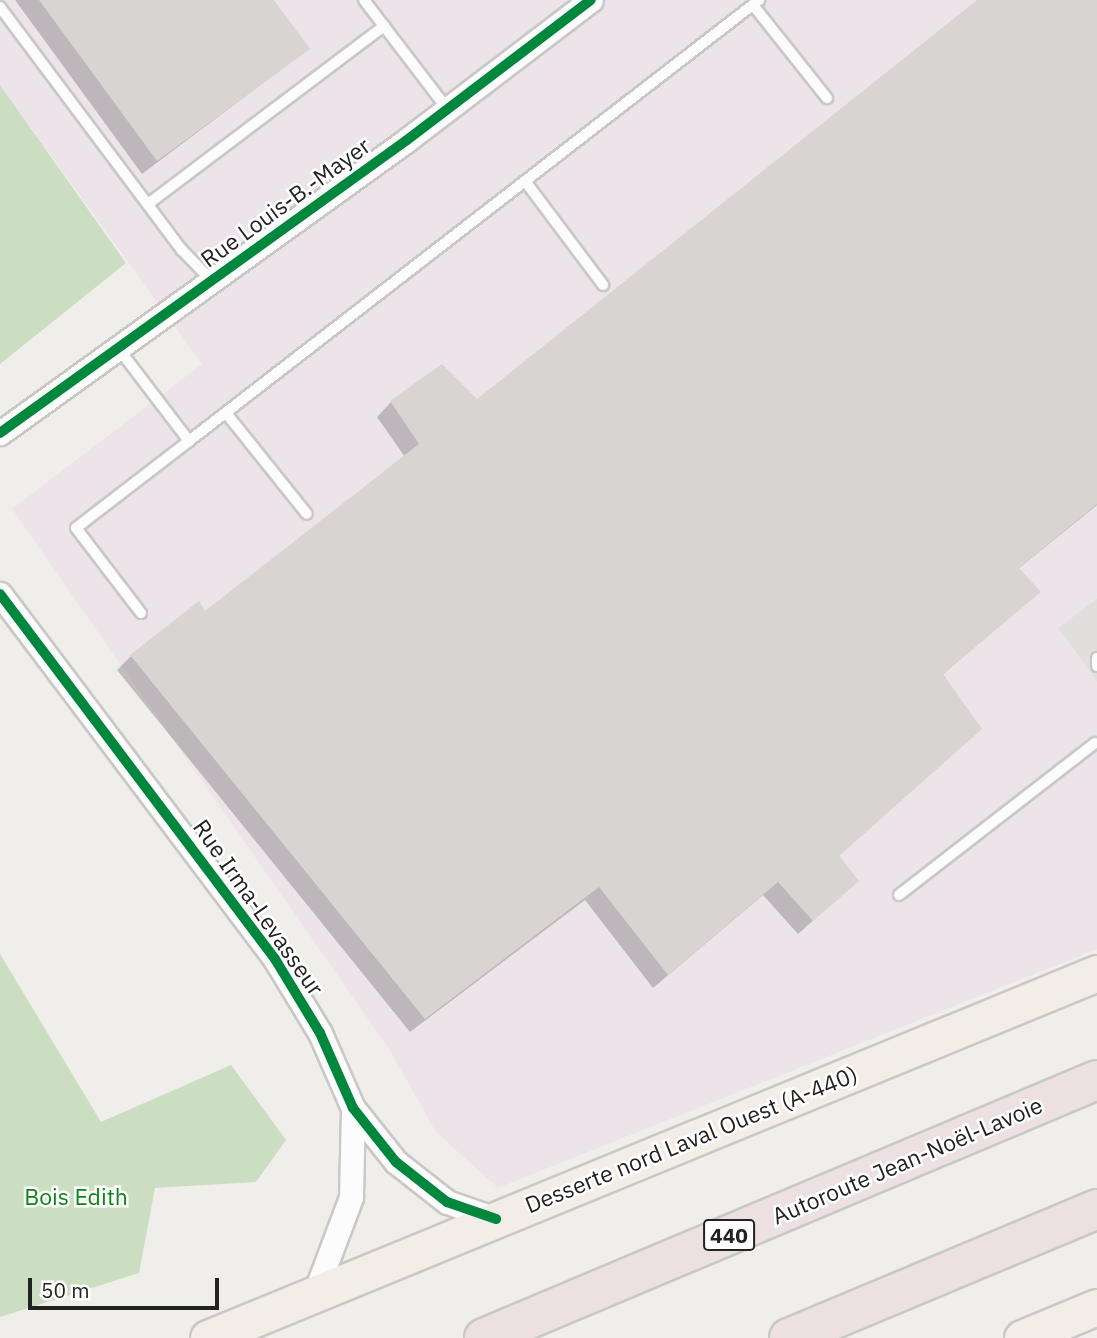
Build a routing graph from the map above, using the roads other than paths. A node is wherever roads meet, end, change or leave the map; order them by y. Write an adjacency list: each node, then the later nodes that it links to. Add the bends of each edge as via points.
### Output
1 (364, 0): 5 (lane)
2 (592, 0): 7 (street, Rue Louis-B.-Mayer)
3 (756, 2): 6 (lane); 8 (lane)
4 (0, 6): 9 (lane)
5 (384, 26): 7 (lane); 9 (lane)
6 (827, 98)
7 (448, 110): 10 (street, Rue Louis-B.-Mayer)
8 (525, 181): 11 (lane); 13 (lane)
9 (148, 204): 10 (lane)
10 (212, 281): 12 (street, Rue Louis-B.-Mayer)
11 (603, 285)
12 (118, 348): 14 (street, Rue Louis-B.-Mayer); 15 (lane)
13 (226, 413): 15 (lane); 16 (lane)
14 (0, 433)
15 (189, 441): 18 (lane, via 76,528)
16 (307, 514)
17 (0, 594): 25 (street, Rue Irma-Levasseur, via 275,959 320,1033)
18 (141, 612)
19 (1097, 657): 20 (lane)
20 (1097, 666)
21 (1096, 743): 22 (lane)
22 (899, 895)
23 (1097, 973): 27 (main road, Desserte nord Laval Ouest (A-440))
24 (1097, 1080): 31 (highway, Autoroute Jean-Noël-Lavoie / 440)
25 (353, 1108): 27 (street, Rue Irma-Levasseur, via 416,1181 447,1202); 28 (street, Rue Irma-Levasseur, via 351,1197)
26 (1097, 1209): 32 (highway)
27 (496, 1219): 28 (main road, Desserte nord Laval Ouest (A-440))
28 (316, 1293): 30 (main road, Desserte nord Laval Ouest (A-440))
29 (1097, 1307): 33 (main road)
30 (208, 1338)
31 (484, 1338)
32 (789, 1338)
33 (1022, 1338)

